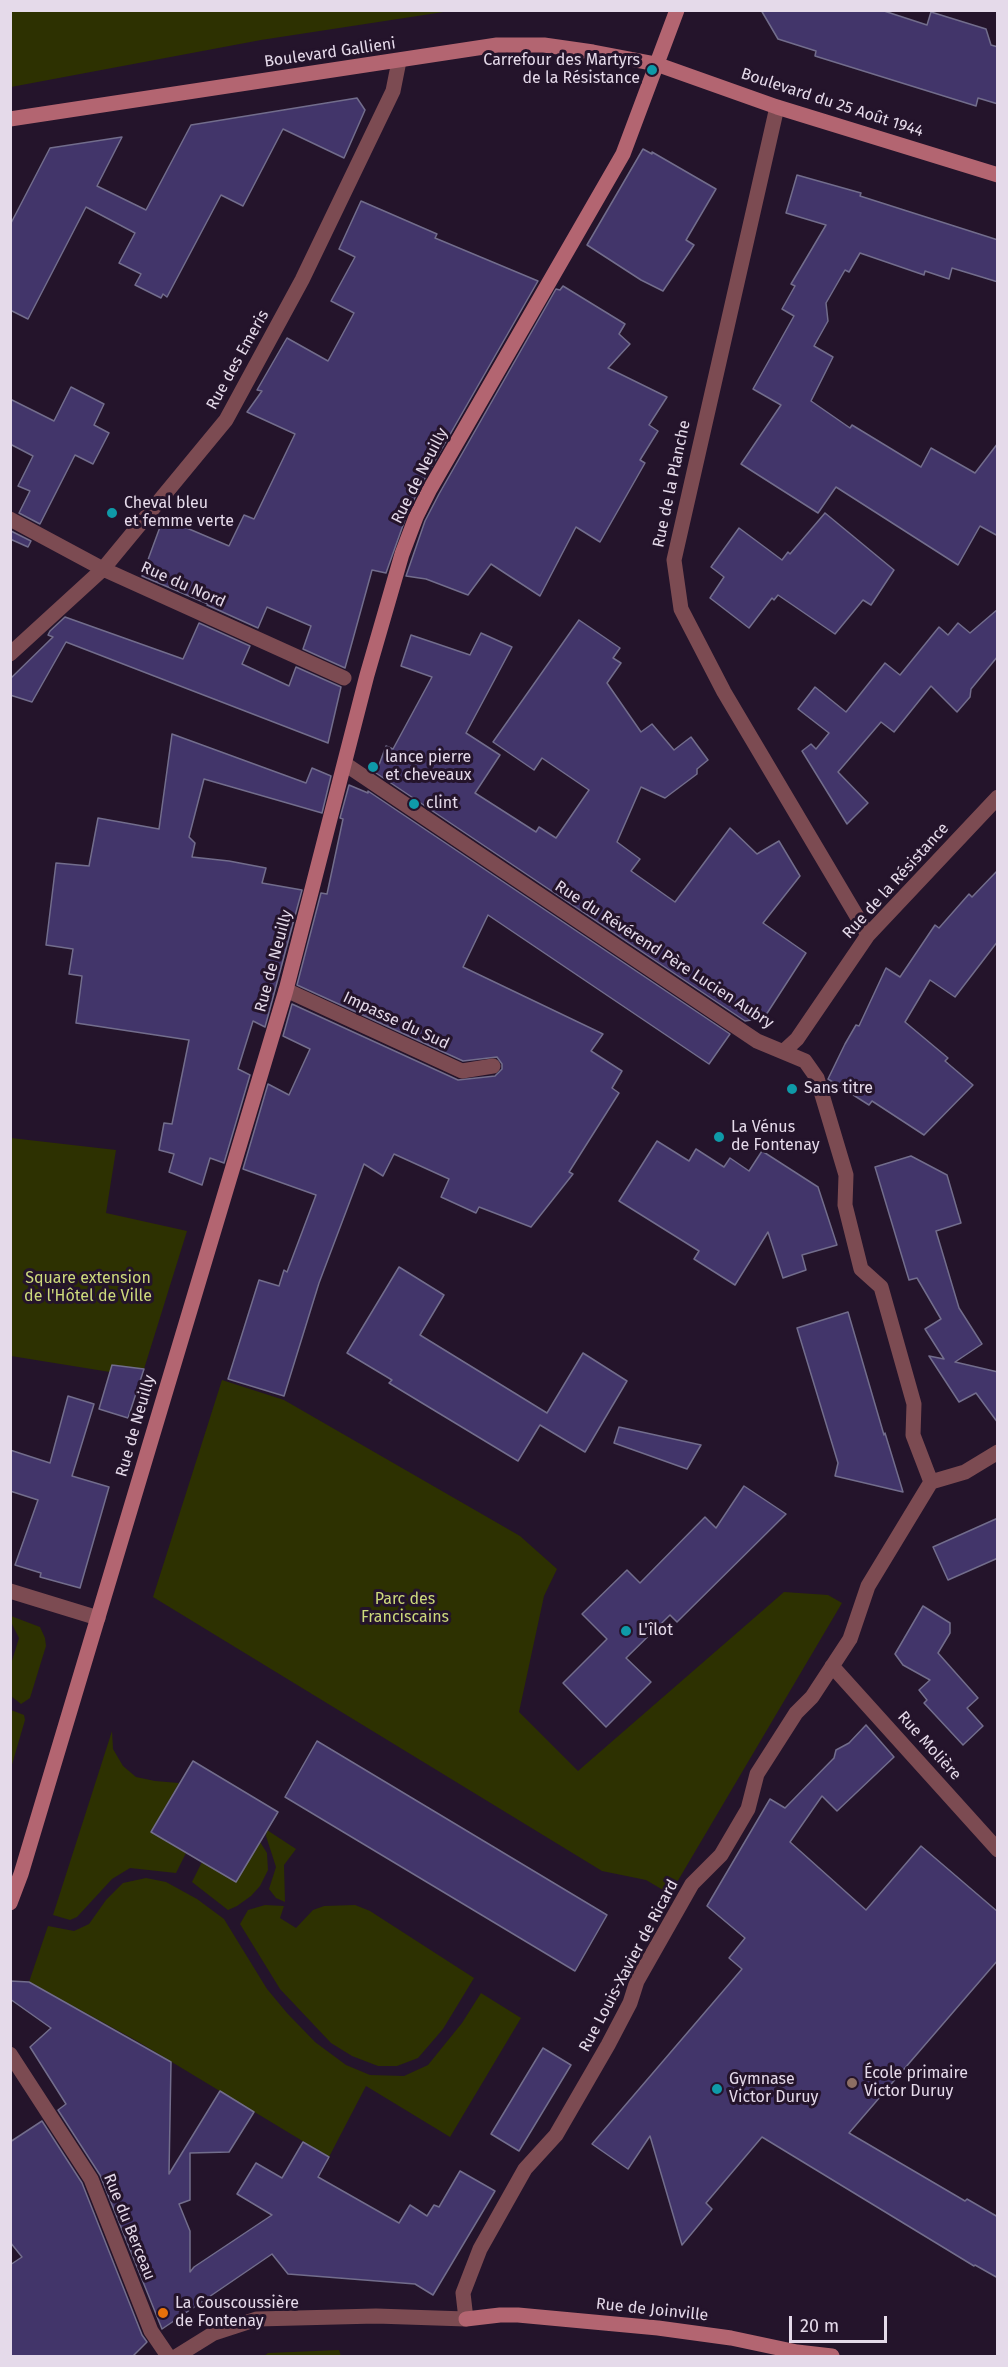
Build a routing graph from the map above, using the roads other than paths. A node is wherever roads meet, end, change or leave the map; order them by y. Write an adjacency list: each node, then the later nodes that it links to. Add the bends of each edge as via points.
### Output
1 (676, 10): 3 (street, Rue de Neuilly)
2 (399, 61): 3 (street, Boulevard Gallieni, via 497,45 544,45); 5 (street, Boulevard Gallieni); 8 (street, Rue des Emeris, via 393,92 302,280 226,420)
3 (656, 64): 4 (street, Boulevard du 25 Août 1944); 11 (street, Rue de Neuilly, via 623,154 416,517 367,675)
4 (777, 107): 6 (street, Boulevard du 25 Août 1944); 13 (street, Rue de la Planche, via 674,560 681,609 724,692)
5 (10, 120)
6 (998, 175)
7 (10, 519): 8 (street, Rue du Nord)
8 (103, 569): 9 (street, Rue des Emeris); 10 (street, Rue du Nord)
9 (10, 654)
10 (344, 678)
11 (345, 764): 14 (street, Rue de Neuilly); 15 (street, Rue du Révérend Père Lucien Aubry, via 757,1041)
12 (998, 797): 13 (street, Rue de la Résistance)
13 (868, 935): 15 (street, Rue de la Résistance, via 797,1039)
14 (286, 990): 16 (street, Impasse du Sud, via 462,1071); 20 (street, Rue de Neuilly)
15 (784, 1051): 18 (street, Rue du Révérend Père Lucien Aubry, via 805,1061 817,1078 846,1175 845,1205 861,1269 881,1287 914,1404 913,1436)
16 (493, 1066)
17 (998, 1452): 18 (street, via 965,1472)
18 (931, 1482): 21 (street, Rue Louis-Xavier de Ricard, via 868,1586 850,1639)
19 (10, 1592): 20 (street)
20 (98, 1618): 23 (street, Rue de Neuilly)
21 (832, 1666): 22 (street, Rue Molière); 25 (street, Rue Louis-Xavier de Ricard, via 796,1713 758,1774 743,1818 721,1855 692,1884 637,1981 608,2045 555,2135 525,2169 480,2249 463,2293)
22 (998, 1850)
23 (10, 1903)
24 (10, 2054): 27 (street, Rue du Berceau, via 90,2179 151,2331)
25 (466, 2319): 26 (street, Rue de Joinville, via 518,2315 616,2324 731,2338); 28 (street, via 257,2319 214,2333)
26 (796, 2354): 29 (street, Rue de Joinville)
27 (168, 2356)
28 (177, 2356)
29 (832, 2356)

